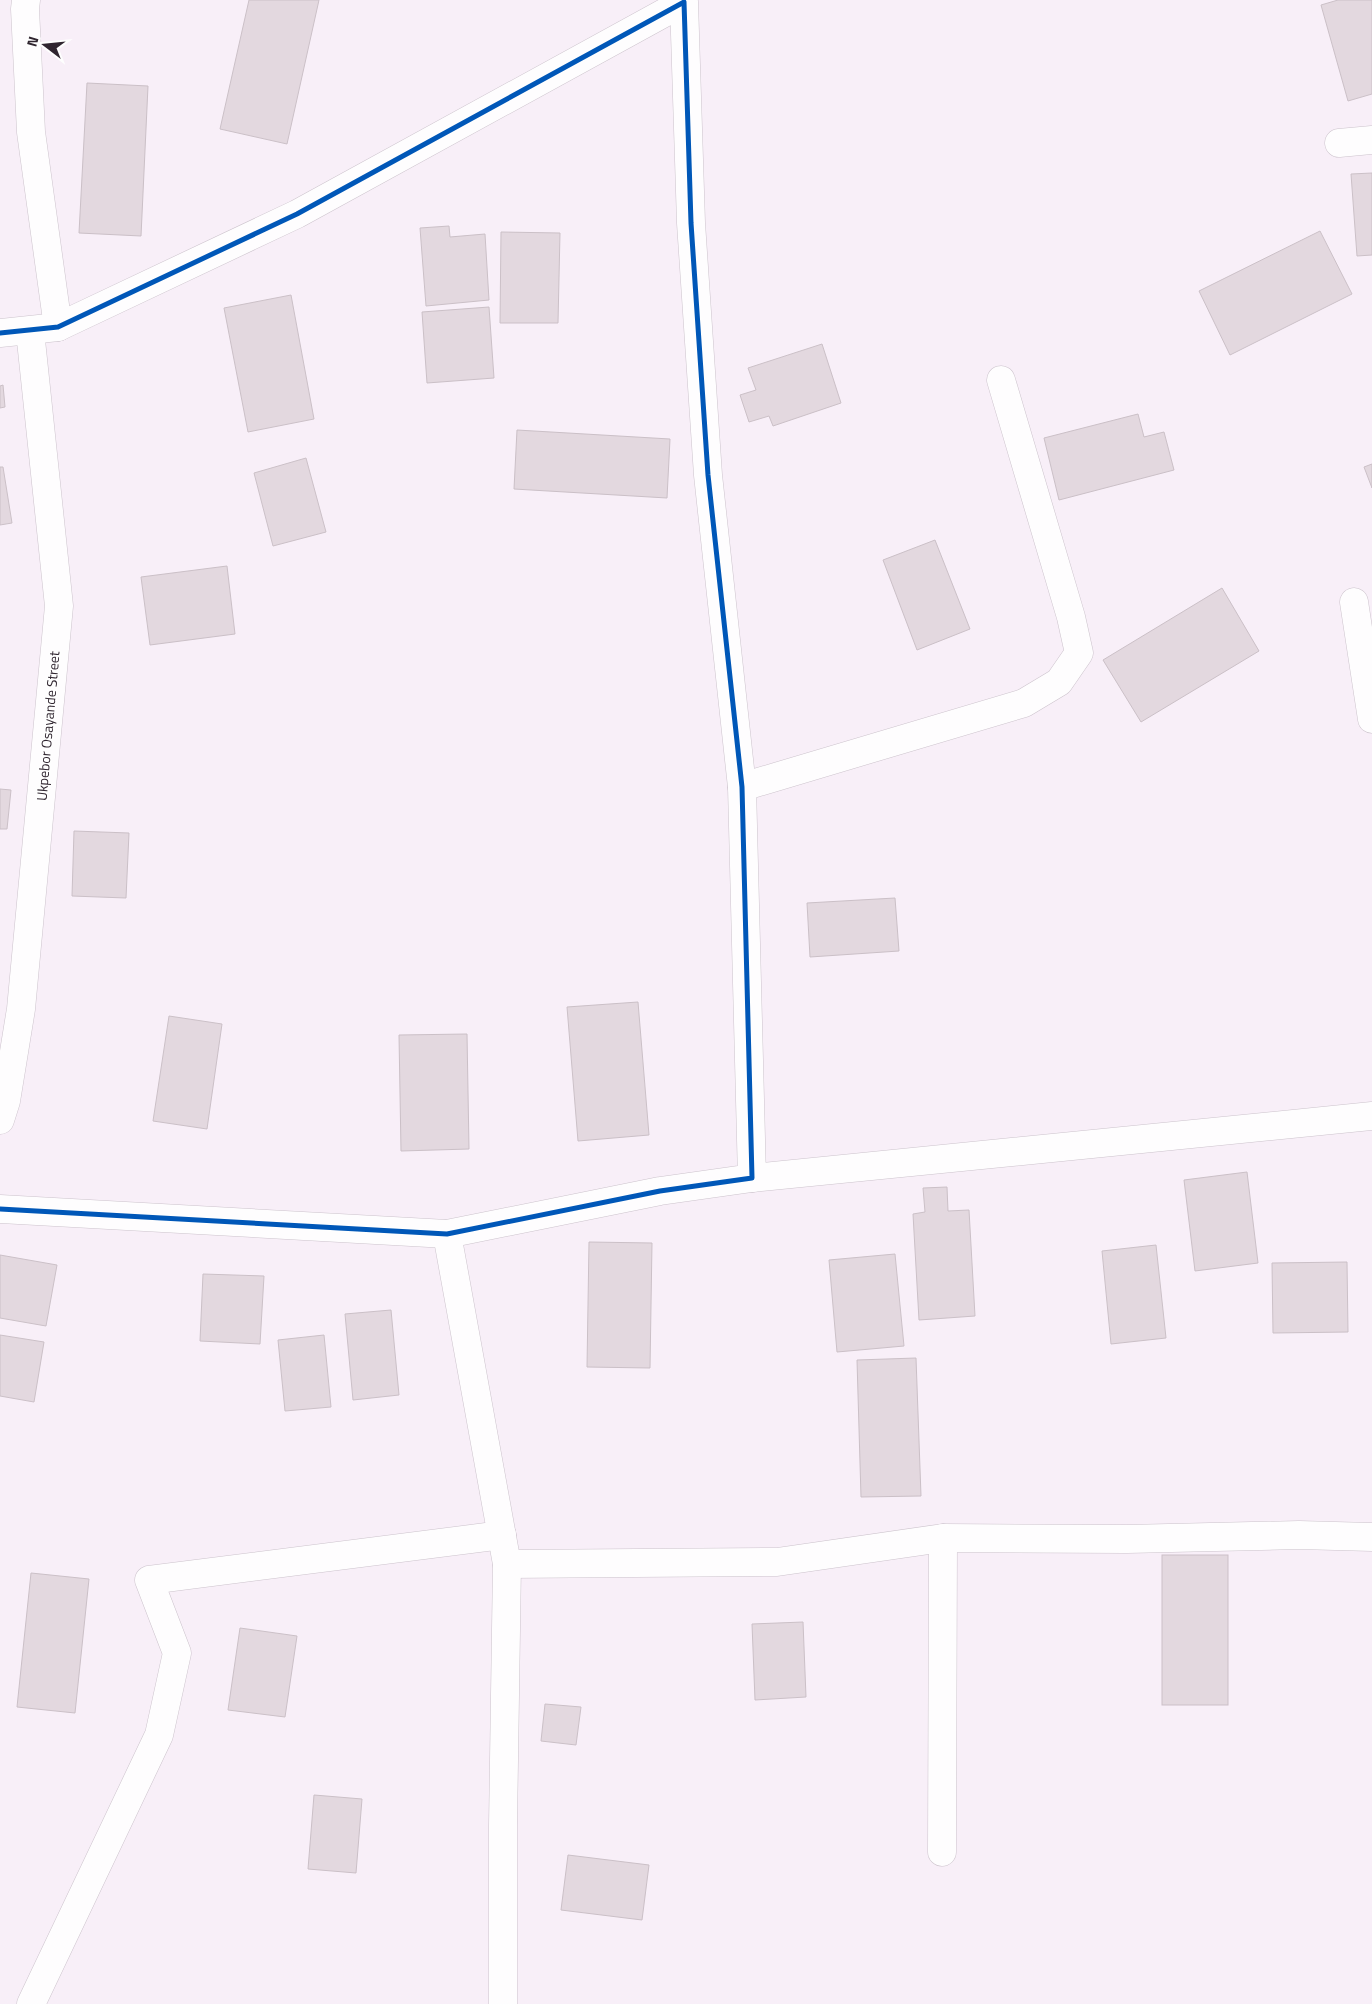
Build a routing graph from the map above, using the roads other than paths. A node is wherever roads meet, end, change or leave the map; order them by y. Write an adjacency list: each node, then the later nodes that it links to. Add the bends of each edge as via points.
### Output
1 (26, 0): 5 (street, via 31,132)
2 (686, 1): 5 (street, via 296,214); 11 (street, via 691,223 708,475)
3 (1372, 140): 4 (street)
4 (1339, 143)
5 (58, 327): 6 (street)
6 (30, 331): 7 (street); 13 (street, Ukpebor Osayande Street, via 59,606 22,1009)
7 (0, 333)
8 (1001, 380): 11 (street, via 1079,653 1059,682 1024,703)
9 (1354, 602): 10 (street)
10 (1372, 719)
11 (742, 788): 14 (street)
12 (1372, 1116): 14 (street)
13 (0, 1120)
14 (752, 1178): 16 (street, via 660,1191)
15 (0, 1209): 16 (street)
16 (447, 1234): 17 (street)
17 (502, 1535): 20 (street); 22 (street, via 150,1580 178,1653 159,1735)
18 (1372, 1537): 19 (street)
19 (943, 1538): 20 (street, via 778,1562); 21 (street)
20 (507, 1564): 23 (street)
21 (942, 1852)
22 (31, 2004)
23 (503, 2004)

